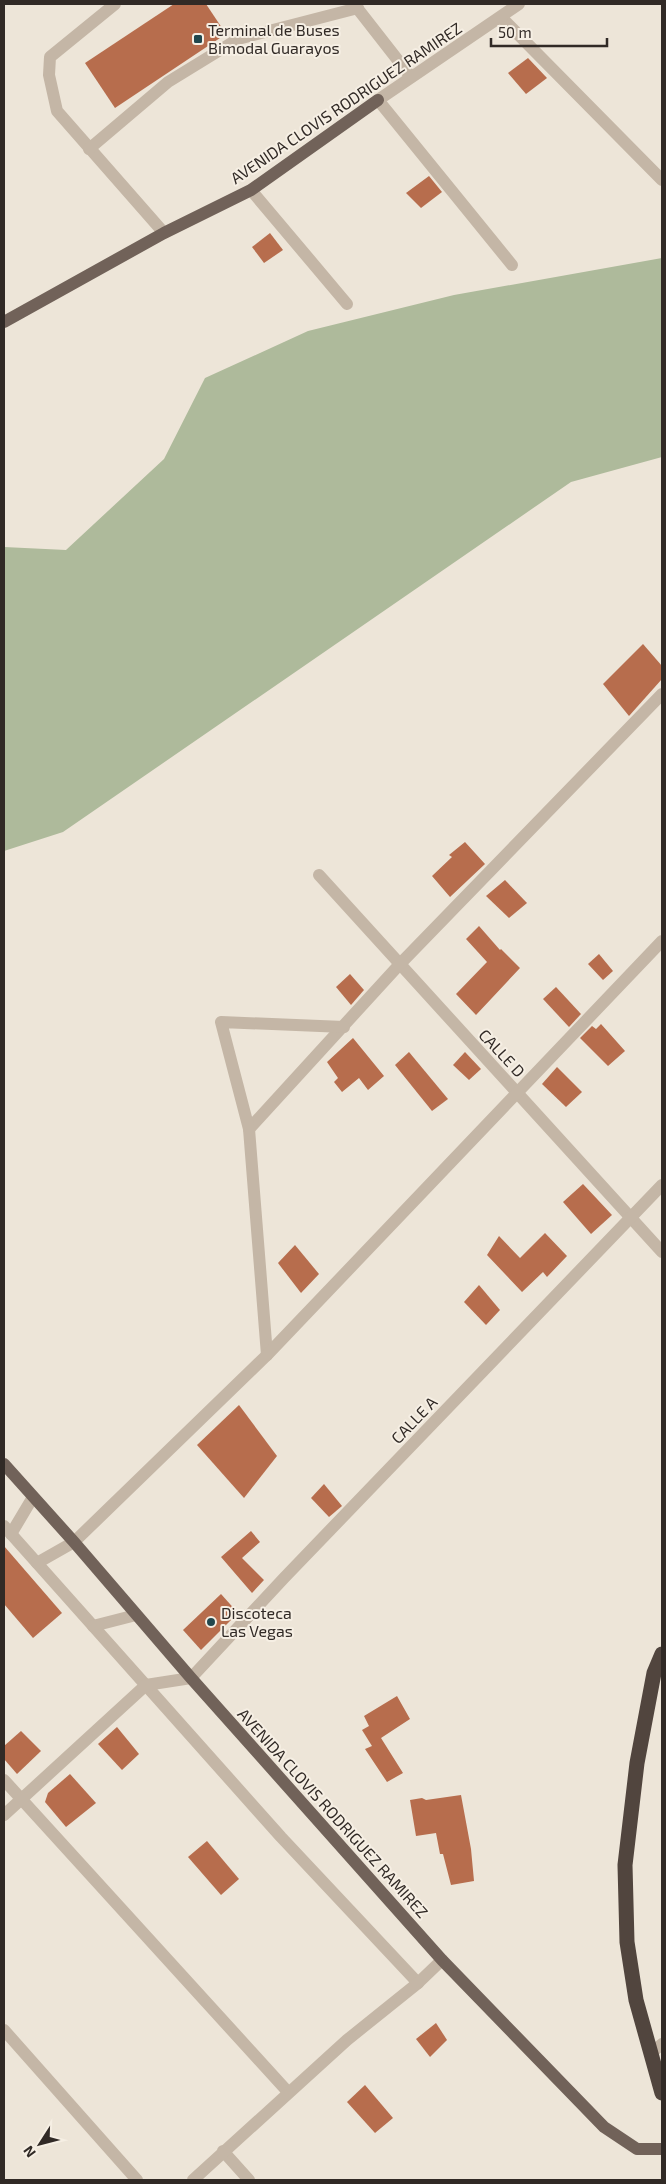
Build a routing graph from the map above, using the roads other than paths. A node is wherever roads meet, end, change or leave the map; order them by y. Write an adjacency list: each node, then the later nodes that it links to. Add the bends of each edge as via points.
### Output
1 (115, 4): 7 (street, via 50,57 49,75 57,111)
2 (519, 4): 4 (street, AVENIDA CLOVIS RODRIGUEZ RAMIREZ)
3 (356, 6): 5 (street); 7 (street, via 238,38 168,82)
4 (501, 16): 5 (street, AVENIDA CLOVIS RODRIGUEZ RAMIREZ); 8 (street)
5 (411, 77): 6 (street, AVENIDA CLOVIS RODRIGUEZ RAMIREZ)
6 (378, 100): 9 (main road, AVENIDA CLOVIS RODRIGUEZ RAMIREZ); 11 (street)
7 (89, 149): 10 (street)
8 (662, 180)
9 (251, 190): 10 (main road, AVENIDA CLOVIS RODRIGUEZ RAMIREZ); 12 (street)
10 (164, 233): 13 (main road, AVENIDA CLOVIS RODRIGUEZ RAMIREZ)
11 (512, 265)
12 (347, 304)
13 (4, 322)
14 (662, 694): 17 (street)
15 (319, 875): 17 (street, CALLE D)
16 (662, 941): 19 (street)
17 (399, 965): 18 (street); 19 (street, CALLE D)
18 (344, 1027): 20 (street); 20 (street, via 221,1022)
19 (518, 1094): 22 (street, CALLE D); 24 (street)
20 (249, 1129): 24 (street)
21 (662, 1185): 22 (street, CALLE A)
22 (631, 1218): 23 (street, CALLE D); 33 (street, CALLE A)
23 (662, 1252)
24 (267, 1356): 28 (street)
25 (4, 1464): 26 (main road, AVENIDA CLOVIS RODRIGUEZ RAMIREZ)
26 (33, 1497): 27 (street); 28 (main road, AVENIDA CLOVIS RODRIGUEZ RAMIREZ)
27 (8, 1530): 29 (street)
28 (74, 1542): 29 (street); 30 (main road, AVENIDA CLOVIS RODRIGUEZ RAMIREZ)
29 (37, 1563): 31 (street)
30 (136, 1615): 31 (street); 33 (main road, AVENIDA CLOVIS RODRIGUEZ RAMIREZ)
31 (93, 1626): 34 (street)
32 (662, 1654): 42 (highway, via 654,1673 637,1763 625,1865 627,1942 636,2000)
33 (191, 1678): 34 (street); 38 (main road, AVENIDA CLOVIS RODRIGUEZ RAMIREZ)
34 (146, 1685): 36 (street); 39 (street, via 281,1837)
35 (4, 1780): 36 (street)
36 (21, 1799): 37 (street); 43 (street)
37 (4, 1815)
38 (442, 1960): 39 (street); 45 (main road, AVENIDA CLOVIS RODRIGUEZ RAMIREZ, via 604,2127 637,2149)
39 (418, 1983): 43 (street)
40 (4, 2030): 47 (street)
41 (662, 2044): 42 (street)
42 (650, 2054): 44 (highway)
43 (288, 2092): 46 (street)
44 (662, 2094)
45 (662, 2149)
46 (223, 2152): 48 (street); 49 (street)
47 (137, 2180)
48 (193, 2180)
49 (249, 2180)

